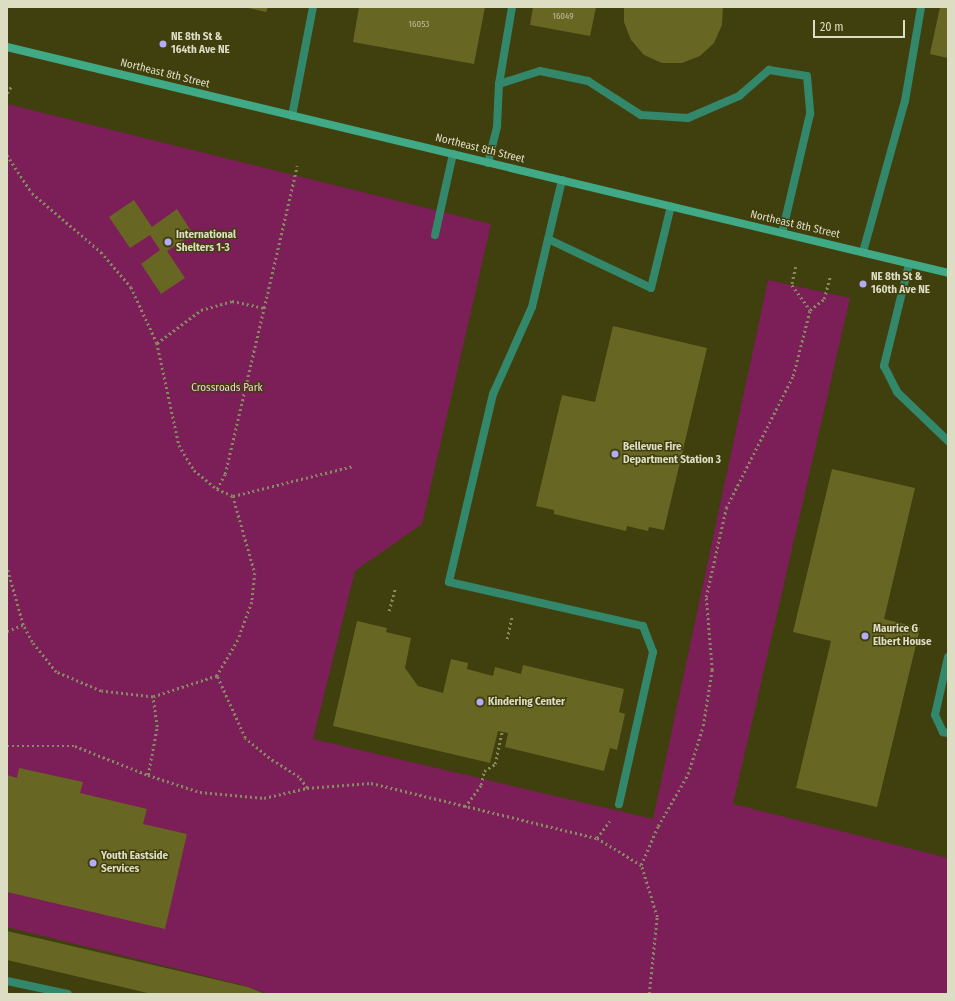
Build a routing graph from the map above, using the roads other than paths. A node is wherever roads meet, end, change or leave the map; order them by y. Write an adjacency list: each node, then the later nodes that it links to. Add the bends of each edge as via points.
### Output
1 (313, 7): 6 (lane)
2 (512, 7): 5 (lane)
3 (921, 7): 14 (lane, via 905,101)
4 (7, 47): 6 (main road, Northeast 8th Street)
5 (499, 84): 8 (lane, via 497,126); 11 (lane, via 540,71 588,81 641,115 688,118 739,96 769,70 807,76 810,114)
6 (292, 116): 7 (main road, Northeast 8th Street)
7 (453, 154): 8 (main road, Northeast 8th Street); 12 (lane)
8 (488, 163): 9 (main road, Northeast 8th Street)
9 (562, 180): 10 (main road, Northeast 8th Street); 13 (lane)
10 (671, 206): 11 (main road, Northeast 8th Street); 13 (lane, via 651,288)
11 (782, 233): 14 (main road, Northeast 8th Street)
12 (435, 235)
13 (548, 239): 20 (lane, via 532,307 493,394 449,582 643,626 653,652)
14 (863, 252): 15 (main road, Northeast 8th Street)
15 (909, 264): 16 (main road, Northeast 8th Street); 17 (lane, via 884,366 897,392)
16 (948, 273)
17 (948, 441)
18 (948, 657): 19 (lane, via 935,716 943,732)
19 (948, 733)
20 (619, 804)
21 (7, 981): 22 (lane)
22 (68, 994)

